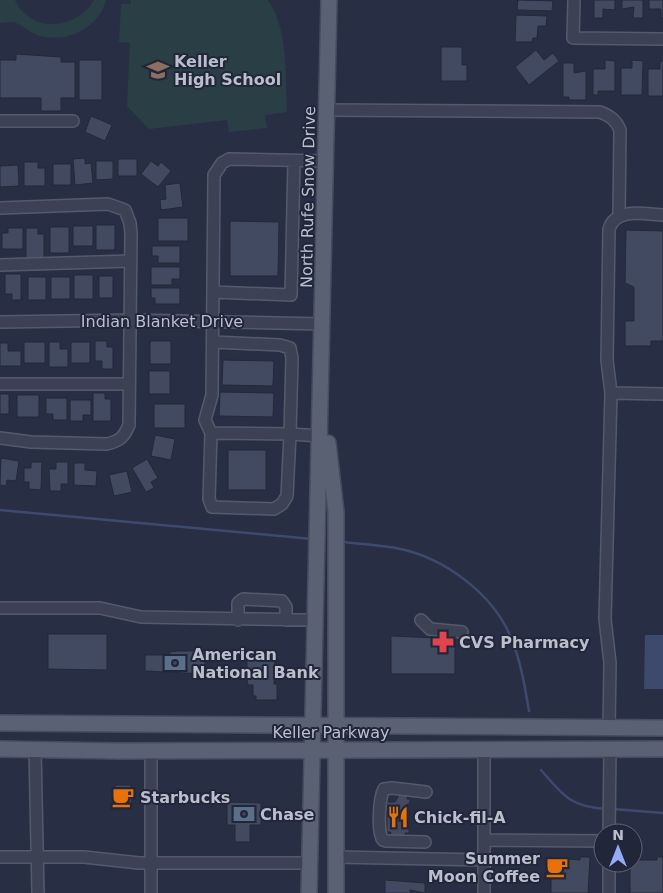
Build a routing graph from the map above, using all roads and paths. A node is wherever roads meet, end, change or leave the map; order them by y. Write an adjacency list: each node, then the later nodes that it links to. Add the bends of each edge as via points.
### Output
1 (329, 0): 4 (main road, North Rufe Snow Drive)
2 (574, 0): 3 (street, via 573,38)
3 (663, 38)
4 (327, 110): 8 (main road, North Rufe Snow Drive); 11 (street, via 606,114 618,123 620,130)
5 (0, 121): 6 (street)
6 (73, 121)
7 (294, 161): 8 (street); 14 (street, via 229,159 214,175); 14 (street, via 291,295)
8 (326, 162): 18 (main road, North Rufe Snow Drive)
9 (0, 208): 12 (street, via 108,204 119,207 125,210 130,223)
10 (663, 215): 11 (street)
11 (619, 216): 22 (street, via 609,229 607,360)
12 (131, 261): 13 (street); 15 (street)
13 (0, 265)
14 (213, 292): 16 (street)
15 (131, 320): 16 (street, Indian Blanket Drive); 17 (street, Indian Blanket Drive); 21 (street)
16 (213, 321): 18 (street, Indian Blanket Drive); 19 (street)
17 (0, 322)
18 (323, 324): 24 (main road, North Rufe Snow Drive)
19 (213, 342): 25 (street, via 212,395 205,420); 26 (street, via 290,348)
20 (0, 384): 21 (street)
21 (130, 384): 28 (street, via 129,425 123,438 116,442 31,442)
22 (611, 394): 23 (street); 39 (street, via 605,619 610,664)
23 (663, 394)
24 (322, 395): 27 (main road, North Rufe Snow Drive); 33 (main road, North Rufe Snow Drive, via 336,512)
25 (211, 433): 26 (street); 26 (street, via 209,499 212,508 274,509 287,496)
26 (290, 434): 27 (street)
27 (320, 436): 32 (main road, North Rufe Snow Drive)
28 (0, 438)
29 (0, 608): 30 (street, via 100,608 141,617 202,616)
30 (238, 620): 31 (street); 31 (street, via 238,603 243,599 282,601 286,607)
31 (286, 620): 32 (street)
32 (317, 620): 33 (main road); 37 (main road, North Rufe Snow Drive)
33 (336, 620): 38 (main road, North Rufe Snow Drive)
34 (443, 635): 34 (street, via 463,634 430,629 417,620 423,632)
35 (0, 723): 36 (main road, Keller Parkway)
36 (34, 723): 37 (main road, Keller Parkway); 43 (main road)
37 (314, 725): 38 (main road, Keller Parkway); 46 (main road, North Rufe Snow Drive)
38 (336, 726): 39 (main road, Keller Parkway); 47 (main road, North Rufe Snow Drive)
39 (609, 728): 40 (main road, Keller Parkway)
40 (631, 728): 41 (main road, Keller Parkway); 49 (main road, via 615,741)
41 (663, 728)
42 (0, 749): 43 (main road, Keller Parkway)
43 (35, 749): 45 (main road, Keller Parkway); 56 (street)
44 (663, 749): 49 (main road, Keller Parkway)
45 (151, 750): 46 (main road, Keller Parkway); 59 (street)
46 (313, 750): 47 (main road, Keller Parkway); 60 (main road, North Rufe Snow Drive)
47 (336, 750): 48 (main road, Keller Parkway); 57 (main road, North Rufe Snow Drive)
48 (484, 750): 49 (main road, Keller Parkway); 52 (street)
49 (610, 750): 51 (street)
50 (426, 792): 54 (street, via 384,790 380,798 379,834 386,841)
51 (608, 823)
52 (484, 840): 53 (street); 58 (street)
53 (593, 841)
54 (425, 842)
55 (0, 857): 56 (street)
56 (38, 857): 59 (street); 62 (street)
57 (336, 857): 58 (street); 65 (main road, North Rufe Snow Drive)
58 (484, 860): 66 (street)
59 (151, 863): 60 (street); 63 (street)
60 (309, 863): 64 (main road, North Rufe Snow Drive)
61 (609, 873): 67 (street)
62 (38, 893)
63 (151, 893)
64 (309, 893)
65 (336, 893)
66 (484, 893)
67 (609, 893)

